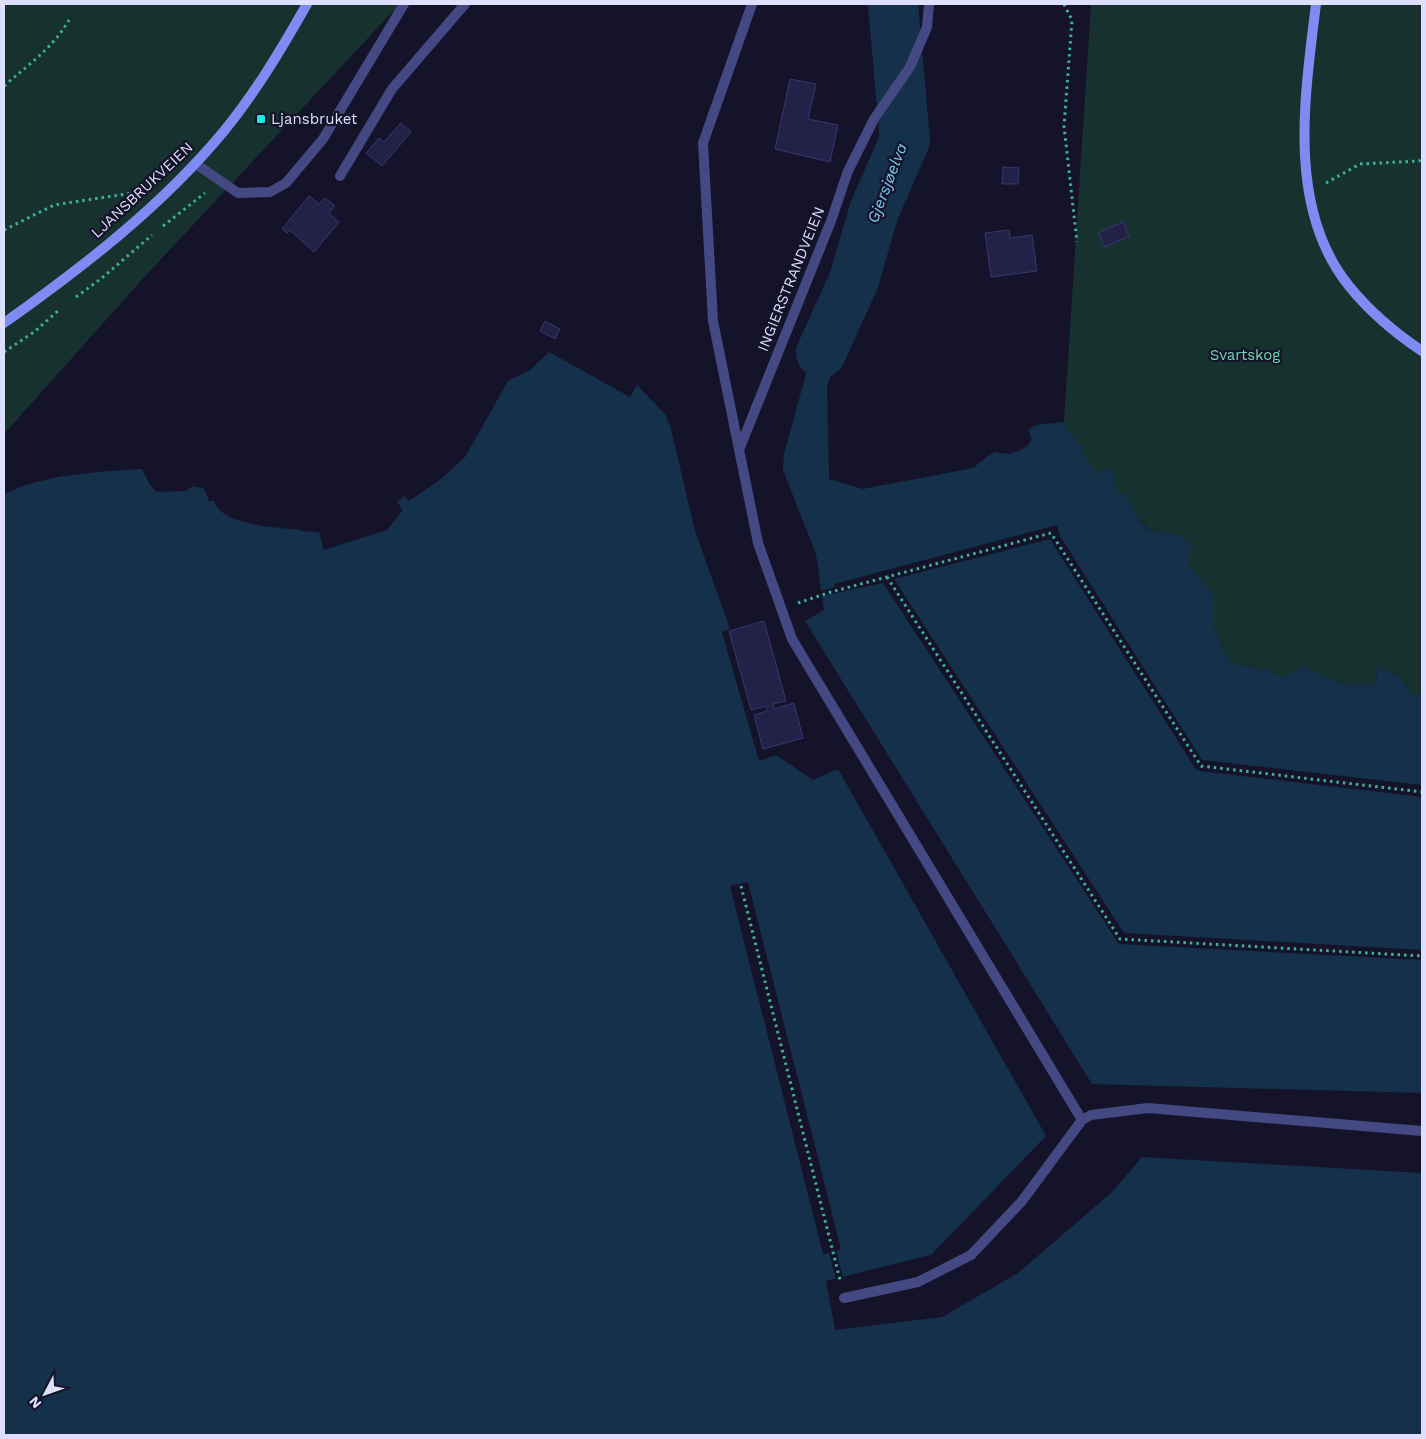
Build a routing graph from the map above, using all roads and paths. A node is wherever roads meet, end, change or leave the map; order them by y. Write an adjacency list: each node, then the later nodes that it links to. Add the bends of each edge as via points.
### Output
1 (307, 4): 11 (main road, LJANSBRUKVEIEN, via 267,72)
2 (404, 4): 11 (street, via 323,138 286,183 270,192 238,193)
3 (465, 4): 12 (street, via 392,90)
4 (752, 4): 19 (street, via 703,143 713,321)
5 (929, 4): 19 (street, INGIERSTRANDVEIEN, via 927,27 910,67 874,119 848,171)
6 (1064, 4): 16 (path, via 1072,20 1064,126)
7 (1316, 4): 14 (main road, via 1303,128)
8 (69, 20): 9 (path, via 52,46)
9 (4, 86)
10 (1422, 159): 14 (path, via 1360,164)
11 (196, 164): 17 (main road, LJANSBRUKVEIEN, via 108,244)
12 (340, 176)
13 (145, 190): 15 (path, via 54,205)
14 (1309, 192): 18 (main road, via 1317,225 1347,285 1370,311)
15 (4, 230)
16 (1077, 242)
17 (4, 323)
18 (1422, 351)
19 (739, 450): 21 (street, via 758,543)
20 (887, 577): 21 (path); 22 (path, via 1051,533 1200,766); 24 (path, via 1120,939)
21 (781, 608): 25 (street, via 792,639)
22 (1422, 792)
23 (741, 886): 27 (path)
24 (1422, 956)
25 (1082, 1120): 26 (street, via 1091,1115 1148,1108); 27 (street, via 1022,1201 971,1255 918,1282)
26 (1422, 1131)
27 (844, 1298)

